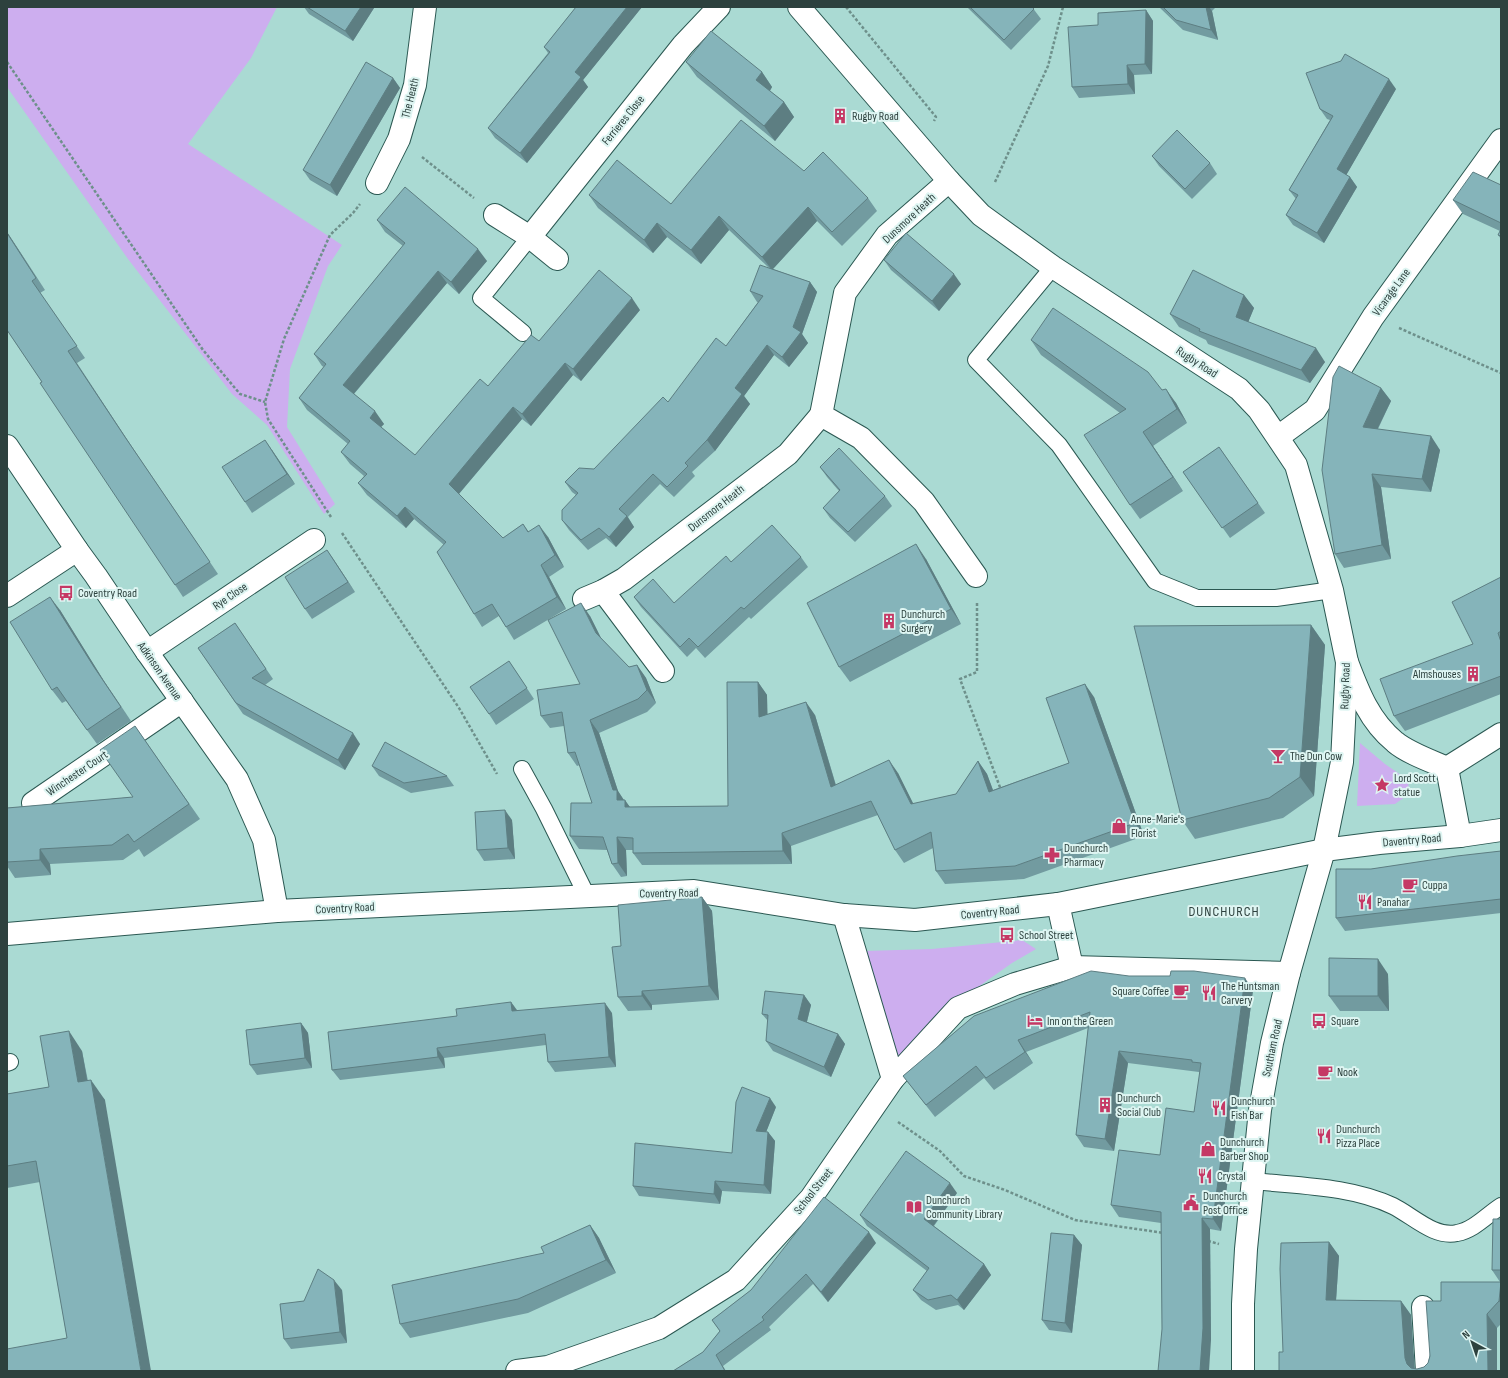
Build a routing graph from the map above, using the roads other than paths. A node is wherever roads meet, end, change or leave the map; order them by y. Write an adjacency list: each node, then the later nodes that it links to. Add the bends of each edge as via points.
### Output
1 (425, 7): 6 (street, The Heath, via 415,85 399,139)
2 (719, 7): 8 (street, Ferrieres Close, via 683,45)
3 (799, 7): 5 (street, Rugby Road)
4 (1501, 140): 13 (street, Vicarage Lane, via 1373,317 1315,410)
5 (949, 181): 10 (street, Rugby Road, via 981,215); 12 (street, Dunsmore Heath, via 887,235 845,293)
6 (377, 183)
7 (495, 215): 8 (street)
8 (530, 237): 9 (street); 11 (lane, via 481,298)
9 (557, 259)
10 (1053, 267): 13 (street, Rugby Road, via 1238,389 1259,410); 18 (lane, via 976,360 1059,445 1155,581 1197,598 1276,598)
11 (523, 332)
12 (821, 415): 17 (street, via 861,438 924,502); 22 (street, Dunsmore Heath, via 788,454 624,579 593,595)
13 (1278, 437): 18 (street, Rugby Road, via 1296,465)
14 (7, 446): 16 (street, Adkinson Avenue)
15 (314, 540): 20 (street, Rye Close)
16 (77, 550): 19 (street); 20 (street, Adkinson Avenue)
17 (976, 576)
18 (1332, 590): 21 (street, Rugby Road)
19 (7, 596)
20 (147, 652): 23 (street, Adkinson Avenue)
21 (1347, 662): 25 (street, via 1362,701 1383,731 1396,743); 30 (street, Rugby Road, via 1342,762)
22 (663, 671)
23 (182, 701): 27 (street, Winchester Court); 33 (street, Adkinson Avenue, via 240,785 264,840)
24 (1501, 734): 25 (street)
25 (1447, 768): 29 (street)
26 (522, 769): 31 (lane)
27 (32, 803)
28 (1501, 830): 29 (street, Daventry Road)
29 (1460, 836): 30 (street, Daventry Road)
30 (1324, 850): 32 (street, Coventry Road); 37 (street, Southam Road)
31 (587, 896): 33 (street, Coventry Road); 34 (street, Coventry Road, via 694,891)
32 (1058, 904): 34 (street, Coventry Road, via 915,920); 36 (street)
33 (277, 911): 35 (street, Coventry Road)
34 (844, 914): 38 (street)
35 (7, 934)
36 (1072, 967): 37 (street, School Street); 38 (street, School Street, via 1015,984 958,1008)
37 (1290, 973): 39 (street, Southam Road, via 1272,1043 1260,1110)
38 (893, 1079): 42 (street, School Street, via 811,1198 736,1280 659,1328 548,1367)
39 (1253, 1181): 40 (lane, via 1352,1192 1393,1206 1438,1232 1456,1233 1470,1228); 43 (street, Southam Road, via 1243,1304)
40 (1501, 1206)
41 (1423, 1307): 44 (street)
42 (517, 1371)
43 (1243, 1371)
44 (1426, 1371)

